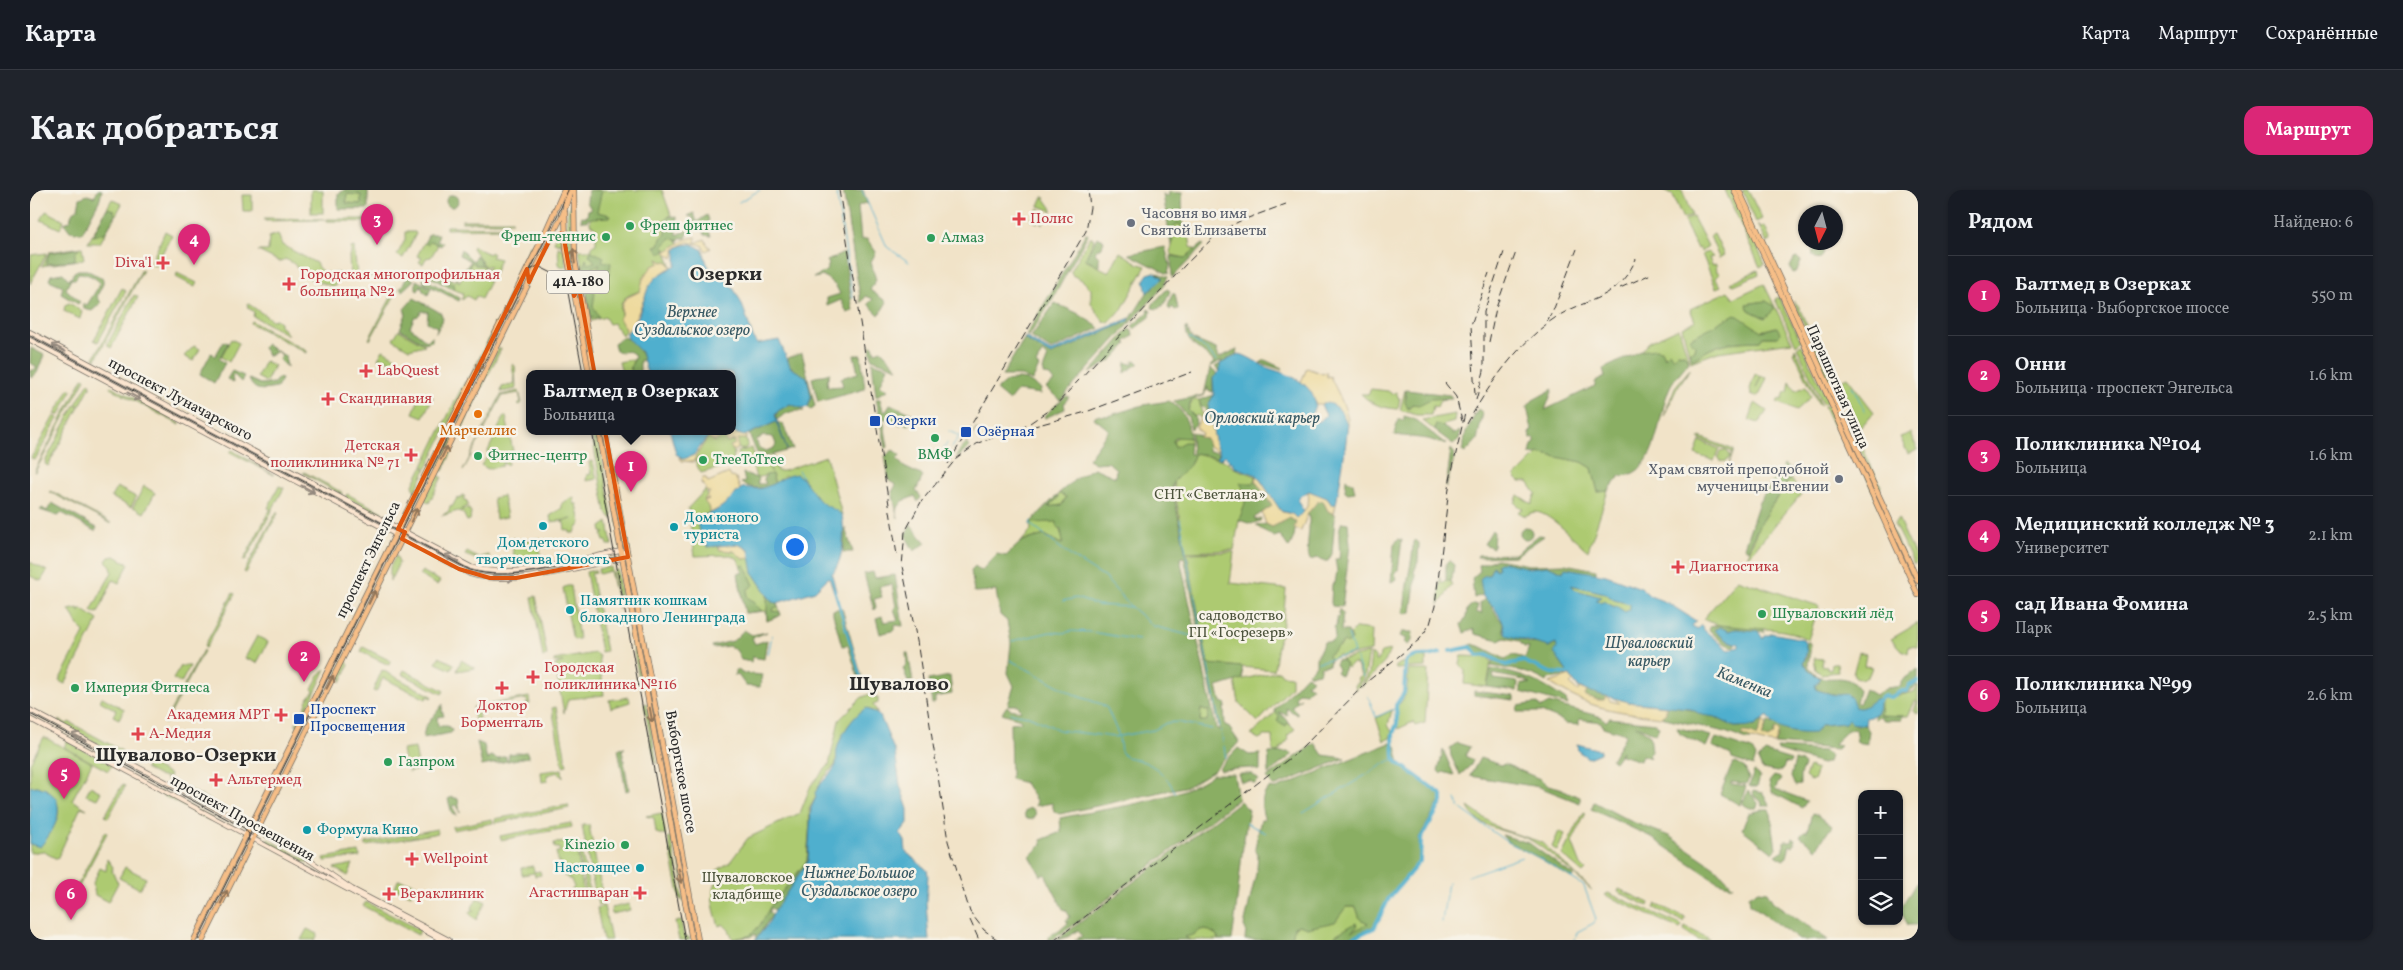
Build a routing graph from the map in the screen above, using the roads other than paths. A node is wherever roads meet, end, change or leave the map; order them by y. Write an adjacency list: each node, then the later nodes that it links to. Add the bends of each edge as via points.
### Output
1 (565, 190): 5 (main road, 41А-180); 8 (main road, проспект Энгельса)
2 (572, 190): 5 (main road, проспект Энгельса); 10 (main road, 41А-180, one-way to 2)
3 (1734, 190): 12 (main road, Парашютная улица)
4 (1739, 190): 12 (main road, Парашютная улица)
5 (565, 208): 6 (main road, проспект Энгельса); 7 (main road, 41А-180)
6 (552, 235): 7 (main road, via 560,232); 9 (main road, проспект Энгельса)
7 (565, 235): 11 (main road, 41А-180)
8 (527, 270): 9 (main road); 20 (main road, проспект Энгельса, one-way to 20)
9 (532, 277): 21 (main road, проспект Энгельса, one-way to 9)
10 (579, 288): 11 (main road); 16 (main road, 41А-180)
11 (573, 289): 15 (main road, 41А-180)
12 (1789, 305): 17 (main road, Парашютная улица)
13 (30, 332): 20 (main road, проспект Луначарского, one-way to 13)
14 (30, 340): 22 (main road, проспект Луначарского, one-way to 22)
15 (588, 370)
16 (593, 370)
17 (1830, 395): 27 (main road, Парашютная улица); 28 (main road, Парашютная улица)
18 (600, 435): 24 (main road, Выборгское шоссе)
19 (606, 435): 25 (main road, Выборгское шоссе)
20 (398, 529): 21 (main road, проспект Луначарского); 22 (main road, проспект Энгельса)
21 (405, 533): 23 (main road, проспект Энгельса); 24 (main road, проспект Луначарского, one-way to 21, via 519,571 492,572 462,563)
22 (395, 535): 23 (main road, проспект Луначарского); 32 (main road, проспект Энгельса)
23 (402, 539): 26 (main road, проспект Луначарского, one-way to 26, via 459,570 490,578 516,578); 33 (main road, проспект Энгельса, one-way to 23)
24 (621, 551): 25 (main road); 26 (main road, Выборгское шоссе)
25 (627, 554): 26 (main road, проспект Луначарского); 41 (main road, Выборгское шоссе)
26 (622, 558): 40 (main road, Выборгское шоссе, one-way to 40)
27 (1918, 581)
28 (1917, 588): 29 (main road, Парашютная улица)
29 (1918, 595)
30 (30, 710): 32 (main road, проспект Просвещения, one-way to 30)
31 (30, 719): 34 (main road, проспект Просвещения)
32 (250, 827): 33 (main road, проспект Просвещения); 34 (main road, проспект Энгельса)
33 (258, 830): 35 (main road, проспект Энгельса); 39 (main road, проспект Просвещения, via 310,858 352,889)
34 (247, 835): 35 (main road, проспект Просвещения); 36 (main road, проспект Энгельса)
35 (253, 839): 37 (main road, проспект Энгельса, one-way to 35); 38 (main road, проспект Просвещения)
36 (194, 940)
37 (203, 940)
38 (442, 940)
39 (449, 940)
40 (692, 940)
41 (698, 940)

